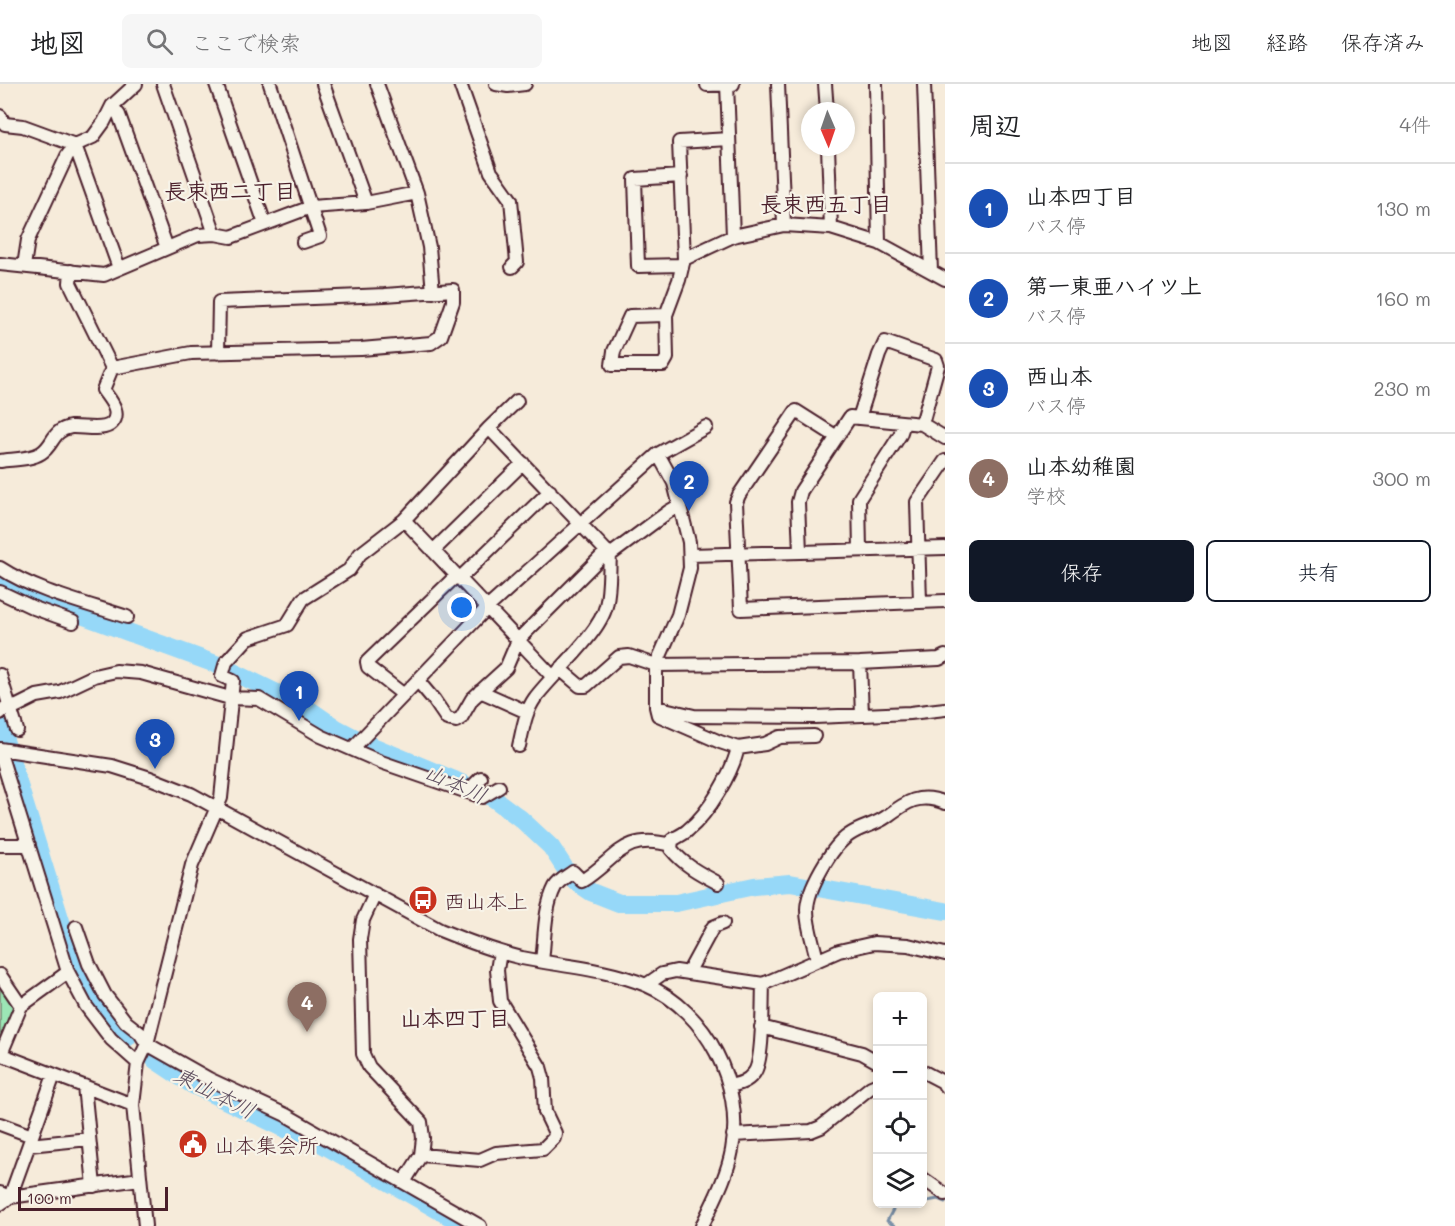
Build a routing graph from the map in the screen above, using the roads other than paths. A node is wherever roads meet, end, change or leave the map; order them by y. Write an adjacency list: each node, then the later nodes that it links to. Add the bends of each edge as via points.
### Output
1 (136, 84): 18 (street)
2 (163, 84): 30 (street)
3 (216, 84): 27 (street)
4 (270, 84): 26 (street)
5 (323, 84): 25 (street)
6 (377, 84): 24 (street)
7 (460, 84): 38 (street, via 491,172 511,200 517,262)
8 (496, 84): 9 (street)
9 (525, 84)
10 (727, 84): 11 (street); 16 (street); 20 (street)
11 (735, 84)
12 (778, 84): 28 (street)
13 (825, 84): 17 (street)
14 (876, 84): 33 (street)
15 (924, 84): 41 (street)
16 (707, 85)
17 (826, 102)
18 (112, 106): 21 (street, via 93,137); 34 (street, via 119,115)
19 (0, 116): 21 (street, via 5,124)
20 (729, 140): 23 (street, via 679,142); 31 (street)
21 (75, 145): 37 (street, via 28,240); 39 (street)
22 (828, 156): 29 (street)
23 (681, 176): 35 (street); 35 (street, via 635,179 638,266)
24 (417, 193): 25 (street); 43 (street, via 429,247)
25 (366, 202): 26 (street)
26 (311, 207): 27 (street); 32 (street, via 320,236)
27 (265, 224): 30 (street, via 231,237)
28 (784, 225): 29 (street); 31 (street)
29 (831, 228): 33 (street)
30 (215, 234): 34 (street, via 198,235)
31 (733, 236): 35 (street)
32 (303, 242)
33 (879, 243): 41 (street)
34 (167, 248): 39 (street)
35 (683, 262): 44 (street)
36 (0, 264): 37 (street)
37 (24, 266): 40 (street)
38 (512, 267)
39 (119, 268): 40 (street, via 104,274)
40 (71, 271): 46 (street, via 70,283)
41 (931, 271): 42 (street)
42 (945, 279)
43 (433, 292): 45 (street, via 219,302); 45 (street, via 453,290 453,302 441,336 431,343 361,349)
44 (666, 315): 44 (street, via 667,358 663,365 612,364 630,316)
45 (218, 352): 46 (street, via 191,353)
46 (112, 368): 56 (street, via 103,390 115,409 111,424 70,427 55,433 48,448 38,455)
47 (516, 401): 51 (street)
48 (859, 418): 49 (street); 50 (street, via 885,342 936,360 938,366); 53 (street, via 850,417)
49 (904, 423): 50 (street); 65 (street, via 859,499)
50 (922, 424): 54 (street)
51 (489, 428): 58 (street); 61 (street)
52 (706, 428): 55 (street)
53 (837, 437): 67 (street, via 801,491); 69 (street, via 796,411 736,502)
54 (945, 438)
55 (658, 454): 60 (street, via 674,483); 62 (street)
56 (0, 461)
57 (945, 461): 63 (street, via 917,502)
58 (522, 463): 59 (street); 66 (street)
59 (550, 491): 62 (street); 72 (street)
60 (680, 505): 68 (street); 70 (street)
61 (404, 520): 66 (street); 88 (street, via 360,554 348,570 303,599 287,625 248,638 224,668 222,676 233,681)
62 (581, 523): 68 (street); 76 (street)
63 (919, 548): 64 (street); 65 (street); 75 (street)
64 (945, 548)
65 (860, 550): 67 (street)
66 (433, 551): 72 (street)
67 (800, 552): 69 (street)
68 (609, 553): 79 (street); 83 (street, via 606,607)
69 (739, 554): 70 (street); 75 (street, via 741,609)
70 (690, 555): 82 (street, via 678,615)
71 (0, 568): 77 (street, via 46,589)
72 (458, 577): 76 (street); 87 (street, via 367,662 368,667)
73 (0, 592): 78 (street)
74 (945, 601): 75 (street)
75 (920, 602)
76 (487, 608): 79 (street); 85 (street)
77 (127, 617)
78 (74, 622)
79 (518, 640): 83 (street); 86 (street, via 506,668)
80 (945, 656): 81 (street, via 939,660)
81 (860, 663): 82 (street); 93 (street)
82 (657, 665): 83 (street, via 629,656 619,657 586,686); 89 (street)
83 (557, 673): 92 (street)
84 (0, 675): 90 (street)
85 (418, 681): 86 (street, via 447,719 456,721); 87 (street)
86 (480, 691): 92 (street)
87 (404, 695): 98 (street)
88 (230, 698): 90 (street, via 141,673 116,671); 98 (street, via 259,699 321,736); 104 (street)
89 (656, 707): 93 (street, via 694,716); 97 (street, via 658,715)
90 (5, 709): 94 (street)
91 (945, 709): 93 (street)
92 (527, 712): 96 (street)
93 (862, 715)
94 (17, 730)
95 (814, 736): 97 (street, via 780,737)
96 (519, 746)
97 (738, 748): 107 (street, via 726,779 702,815)
98 (352, 749): 102 (street)
99 (1, 750): 104 (street, via 112,766 191,794); 106 (street)
100 (481, 778): 102 (street)
101 (499, 787): 102 (street, via 482,797)
102 (467, 792)
103 (945, 803): 114 (street, via 936,799 905,802 884,819 840,842 824,863 807,908)
104 (217, 809): 109 (street); 123 (street, via 192,865)
105 (0, 845): 106 (street)
106 (28, 845): 116 (street)
107 (671, 845): 108 (street, via 691,869); 115 (street, via 656,841 630,845 582,881 573,872 555,886)
108 (718, 883)
109 (375, 894): 112 (street, via 440,930); 138 (street, via 363,920 360,939 363,1054 369,1066 421,1122)
110 (723, 923): 117 (street, via 713,927)
111 (76, 927): 123 (street, via 105,995)
112 (500, 952): 115 (street); 138 (street, via 500,1001 540,1067 545,1112 554,1138 543,1149 496,1153 480,1160)
113 (945, 954): 114 (street, via 908,945 874,943)
114 (817, 960): 119 (street)
115 (542, 961): 120 (street)
116 (68, 972): 121 (street); 126 (street, via 86,1006 111,1039)
117 (688, 973): 119 (street); 120 (street, via 662,974)
118 (0, 975): 121 (street)
119 (763, 984): 122 (street)
120 (646, 985): 130 (street, via 686,1012 703,1032 723,1066)
121 (21, 1006): 124 (street)
122 (761, 1027): 125 (street); 130 (street, via 755,1072 743,1083)
123 (147, 1044): 126 (street); 141 (street, via 286,1115)
124 (1, 1054): 128 (street)
125 (873, 1059)
126 (138, 1063): 133 (street)
127 (927, 1074): 132 (street)
128 (54, 1075): 129 (street); 137 (street)
129 (84, 1086): 133 (street); 136 (street)
130 (729, 1086): 135 (street)
131 (873, 1086): 135 (street, via 811,1131)
132 (945, 1086)
133 (133, 1105): 139 (street)
134 (0, 1124): 137 (street)
135 (733, 1135): 147 (street, via 727,1168)
136 (89, 1139): 137 (street); 142 (street)
137 (31, 1141): 144 (street)
138 (421, 1155): 141 (street)
139 (141, 1179): 142 (street); 145 (street)
140 (927, 1181): 143 (street)
141 (404, 1182): 146 (street)
142 (94, 1186): 144 (street)
143 (945, 1194)
144 (3, 1198)
145 (145, 1226)
146 (480, 1226)
147 (702, 1226)

